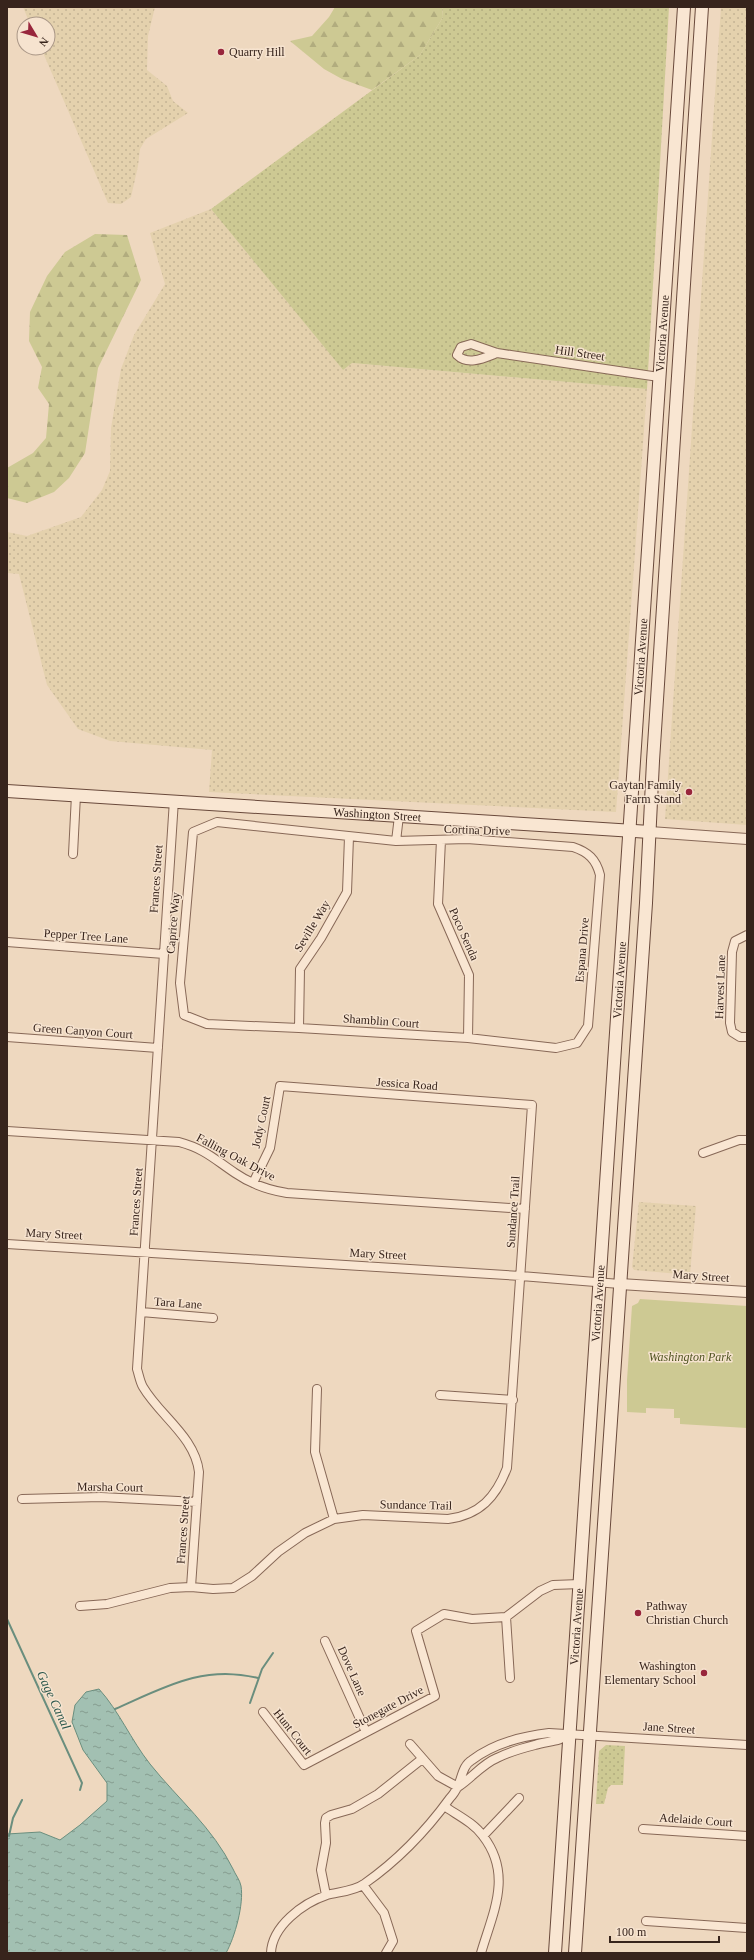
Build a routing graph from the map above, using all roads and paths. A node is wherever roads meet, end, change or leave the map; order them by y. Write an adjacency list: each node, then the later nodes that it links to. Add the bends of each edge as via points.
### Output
1 (684, 7): 4 (main road, Victoria Avenue)
2 (702, 7): 11 (main road, Victoria Avenue)
3 (497, 353): 4 (street, Hill Street)
4 (659, 377): 9 (main road, Victoria Avenue)
5 (7, 791): 6 (main road, Washington Street)
6 (76, 795): 7 (main road, Washington Street); 16 (street)
7 (174, 800): 8 (main road, Washington Street); 20 (street, Frances Street)
8 (399, 816): 9 (main road, Washington Street); 15 (street)
9 (629, 831): 11 (main road, Washington Street); 39 (main road, Victoria Avenue)
10 (193, 832): 12 (street, Cortina Drive, via 218,822); 21 (street, Caprice Way, via 180,983)
11 (650, 832): 13 (street, Washington Street); 40 (main road, Victoria Avenue)
12 (349, 837): 15 (street, Cortina Drive); 22 (street, Seville Way, via 346,892 321,938 300,969)
13 (747, 839)
14 (441, 840): 15 (street, Cortina Drive); 17 (street, Cortina Drive, via 467,839 572,846); 24 (street, Poco Senda, via 438,904 469,975)
15 (396, 841)
16 (73, 854)
17 (592, 857): 26 (street, Espana Drive, via 600,875 588,1026)
18 (747, 935): 25 (street, Harvest Lane, via 735,941 732,952 730,1023 732,1032)
19 (7, 942): 20 (street, Pepper Tree Lane)
20 (164, 954): 27 (street, Frances Street)
21 (184, 1015): 22 (street, Shamblin Court, via 207,1024)
22 (299, 1028): 24 (street, Shamblin Court)
23 (7, 1037): 27 (street, Green Canyon Court)
24 (468, 1038): 26 (street, Shamblin Court, via 556,1048)
25 (747, 1038)
26 (577, 1043)
27 (158, 1048): 31 (street, Frances Street)
28 (280, 1086): 29 (street, Jessica Road); 34 (street, Jody Court, via 270,1148)
29 (532, 1105): 35 (street, Sundance Trail)
30 (7, 1131): 31 (street, Falling Oak Drive)
31 (152, 1140): 34 (street, Falling Oak Drive, via 179,1142 206,1152 235,1174); 37 (street, Frances Street)
32 (747, 1140): 33 (street, via 733,1142)
33 (703, 1153)
34 (253, 1183): 35 (street, Falling Oak Drive, via 268,1190 287,1193)
35 (525, 1209): 38 (street, Sundance Trail)
36 (7, 1244): 37 (street, Mary Street)
37 (144, 1253): 38 (street, Mary Street); 42 (street, Frances Street)
38 (521, 1276): 39 (street, Mary Street); 46 (street, Sundance Trail)
39 (598, 1282): 40 (street, Mary Street); 50 (main road, Victoria Avenue)
40 (620, 1284): 41 (street, Mary Street); 59 (main road, Victoria Avenue)
41 (747, 1292)
42 (141, 1312): 43 (street, Tara Lane); 48 (street, Frances Street, via 137,1369 142,1386 198,1459)
43 (213, 1318)
44 (318, 1389): 49 (street, via 315,1452)
45 (440, 1395): 46 (street)
46 (513, 1400): 49 (street, Sundance Trail, via 507,1468 501,1485 480,1508 462,1517 448,1519 363,1515)
47 (22, 1499): 48 (street, Marsha Court, via 101,1497)
48 (197, 1502): 51 (street, Frances Street)
49 (334, 1519): 51 (street, Sundance Trail, via 305,1533 233,1588 214,1590)
50 (580, 1584): 53 (street, via 553,1585 540,1591); 58 (main road, Victoria Avenue)
51 (191, 1587): 52 (street, Sundance Trail, via 170,1588 107,1604)
52 (80, 1606)
53 (506, 1617): 55 (street); 57 (street, Stonegate Drive, via 472,1619 444,1614 416,1631 435,1696)
54 (325, 1641): 57 (street, Dove Lane)
55 (510, 1678)
56 (263, 1712): 63 (street, Hunt Court)
57 (366, 1732): 63 (street, Stonegate Drive)
58 (570, 1734): 59 (street, Jane Street); 64 (street, via 561,1740 536,1744 497,1758); 64 (street, Jane Street, via 534,1735 497,1746 471,1760 462,1774); 77 (main road, Victoria Avenue)
59 (590, 1735): 61 (street, Jane Street); 78 (main road, Victoria Avenue)
60 (410, 1744): 62 (street)
61 (747, 1745)
62 (422, 1759): 64 (street, via 438,1776); 71 (street, via 378,1794 352,1809 326,1818 326,1843 321,1870)
63 (304, 1765)
64 (458, 1787): 66 (street)
65 (519, 1798): 68 (street)
66 (444, 1806): 68 (street); 70 (street, via 418,1838)
67 (643, 1829): 69 (street, Adelaide Court)
68 (483, 1836): 76 (street, via 495,1859 499,1875 499,1892)
69 (747, 1836)
70 (363, 1885): 71 (street); 75 (street, via 384,1913 393,1941)
71 (326, 1895): 74 (street, via 297,1911 284,1924 271,1944)
72 (646, 1921): 73 (street)
73 (747, 1928)
74 (271, 1953)
75 (386, 1953)
76 (481, 1953)
77 (555, 1953)
78 (575, 1953)

